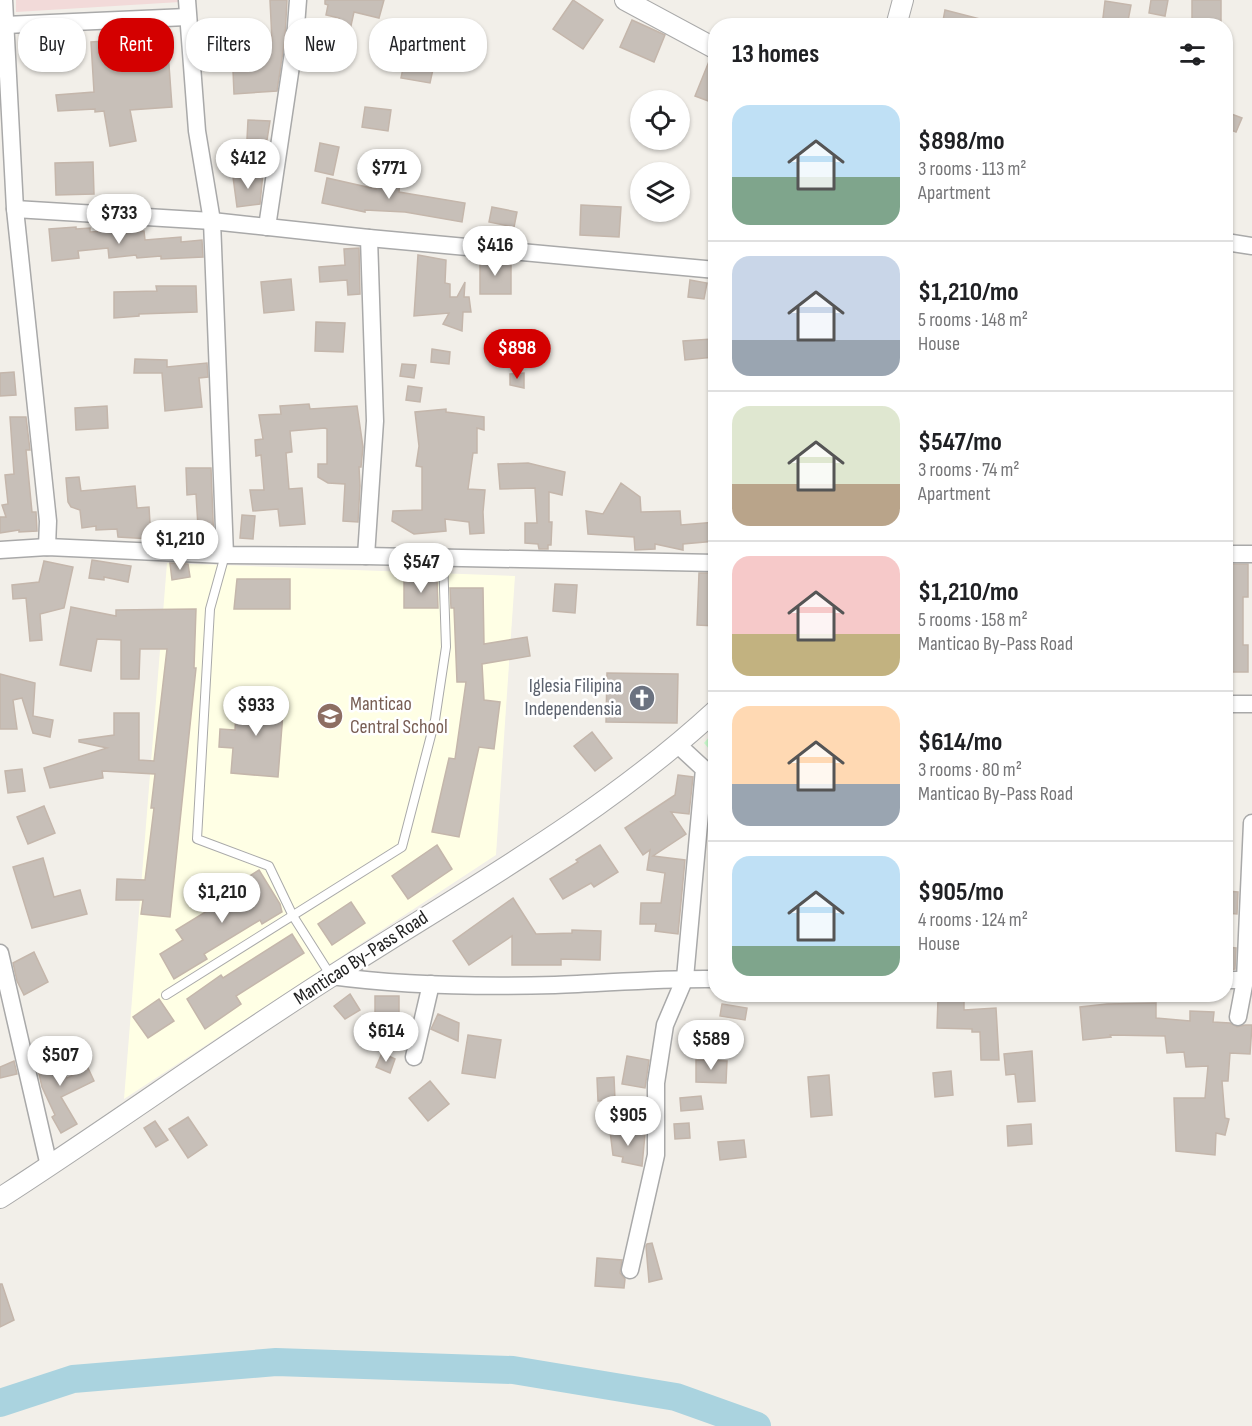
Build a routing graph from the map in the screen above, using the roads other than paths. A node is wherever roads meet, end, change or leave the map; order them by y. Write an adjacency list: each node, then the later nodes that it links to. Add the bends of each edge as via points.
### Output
1 (4, 0): 8 (street)
2 (187, 0): 6 (street)
3 (298, 0): 12 (street)
4 (625, 0): 9 (street)
5 (903, 0): 7 (street)
6 (187, 17): 8 (street); 11 (street, via 197,131)
7 (898, 18)
8 (6, 25): 10 (street)
9 (708, 45)
10 (15, 209): 11 (street); 17 (street, via 48,521)
11 (212, 221): 12 (street); 21 (street)
12 (267, 226): 13 (street)
13 (369, 238): 16 (street); 22 (street, via 375,421)
14 (1233, 243): 15 (street)
15 (1252, 246)
16 (708, 269)
17 (47, 547): 18 (street); 21 (street)
18 (0, 550)
19 (1233, 554): 20 (street)
20 (1252, 554)
21 (225, 555): 22 (street); 32 (lane, via 210,609 197,839 268,866)
22 (366, 556): 23 (street)
23 (443, 558): 24 (street); 32 (lane, via 446,647 435,720 402,847)
24 (708, 563)
25 (1233, 704): 26 (street)
26 (1252, 704)
27 (708, 717): 28 (street, Manticao By-Pass Road)
28 (678, 745): 29 (street); 34 (street, Manticao By-Pass Road, via 562,830)
29 (708, 768)
30 (708, 787): 35 (street)
31 (1252, 823): 38 (street)
32 (293, 915): 34 (lane); 40 (lane)
33 (0, 953): 43 (street)
34 (331, 976): 39 (street); 43 (street, Manticao By-Pass Road)
35 (685, 978): 36 (street); 39 (street, via 553,985); 45 (street, via 665,1025 656,1083 656,1155)
36 (708, 979)
37 (1233, 980): 38 (street)
38 (1245, 980): 41 (street)
39 (431, 984): 42 (street)
40 (166, 995)
41 (1238, 1017)
42 (414, 1057)
43 (50, 1166): 44 (street, Manticao By-Pass Road)
44 (0, 1198)
45 (630, 1270)

